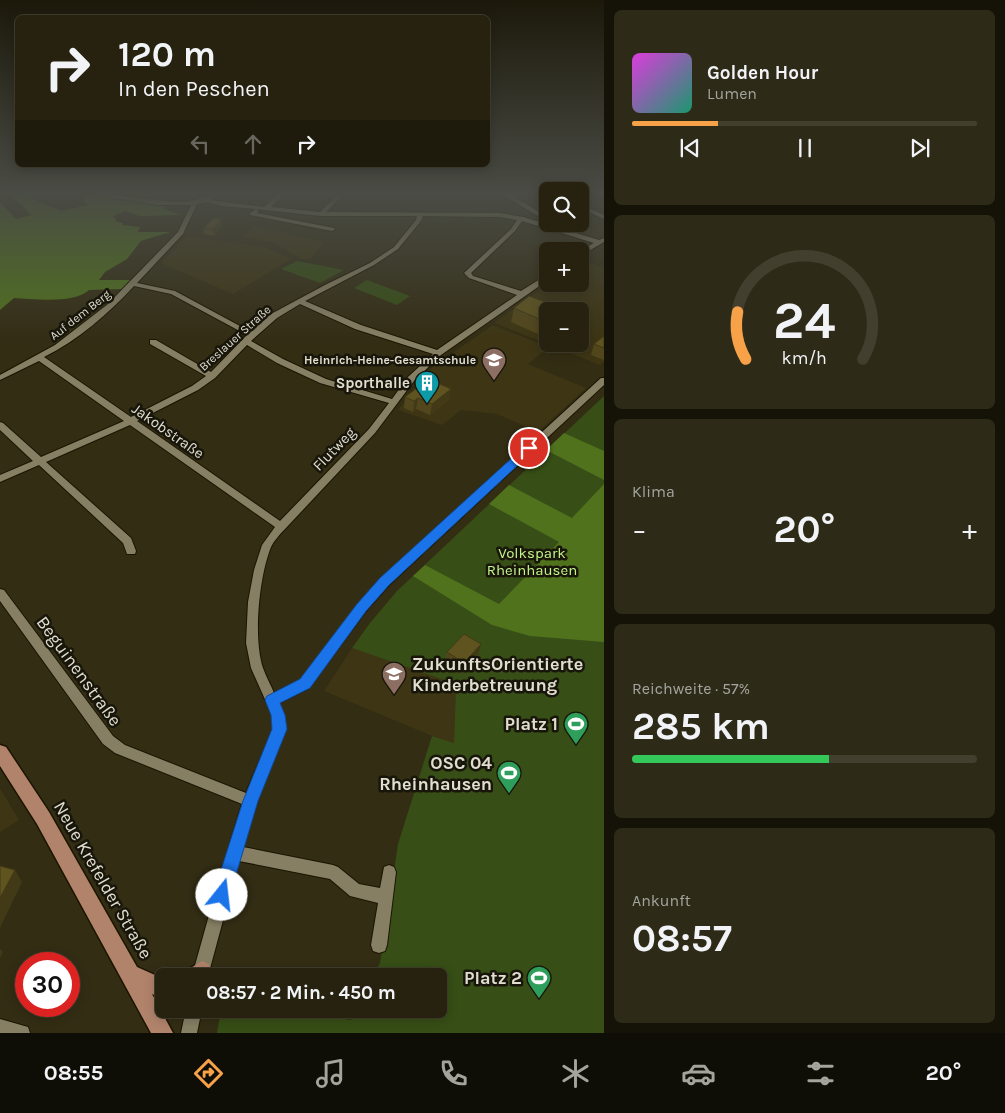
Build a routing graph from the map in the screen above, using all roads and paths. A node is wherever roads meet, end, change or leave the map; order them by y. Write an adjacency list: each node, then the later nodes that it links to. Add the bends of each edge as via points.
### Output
1 (172, 243): 5 (street, Auf dem Berg)
2 (400, 243): 7 (street, Breslauer Straße, via 372,264)
3 (497, 243): 6 (street, via 467,273)
4 (539, 282): 6 (street, Flutweg)
5 (132, 284): 8 (street, via 173,292); 11 (street, Auf dem Berg, via 111,306)
6 (522, 294): 10 (street, Flutweg)
7 (299, 301): 8 (street, Breslauer Straße, via 274,316); 10 (street, via 365,330)
8 (249, 338): 12 (street, Breslauer Straße); 15 (street, via 280,361 323,381)
9 (153, 342): 12 (street)
10 (438, 353): 15 (street, Flutweg, via 411,379)
11 (40, 358): 13 (street, Auf dem Berg); 16 (street, Jakobstraße)
12 (212, 376): 16 (street, Breslauer Straße)
13 (0, 378)
14 (604, 380): 23 (street, via 384,582 305,684)
15 (394, 402): 20 (street, Flutweg, via 372,431)
16 (131, 421): 18 (street, Breslauer Straße); 20 (street, Jakobstraße)
17 (0, 425): 18 (street)
18 (40, 462): 19 (street, Breslauer Straße); 21 (street, via 126,541)
19 (0, 479)
20 (281, 526): 23 (street, Flutweg, via 267,545 259,570 251,633 253,655)
21 (131, 551)
22 (0, 593): 25 (street, Beguinenstraße, via 108,740 120,749)
23 (272, 700): 25 (street, Flutweg, via 279,729)
24 (0, 752): 31 (main road, Neue Krefelder Straße, via 43,818)
25 (250, 801): 26 (street, Flutweg)
26 (234, 853): 28 (street, via 333,872 355,891); 30 (street, Flutweg)
27 (389, 872): 28 (street)
28 (386, 897): 29 (street)
29 (380, 945)
30 (201, 968)
31 (131, 975): 32 (main road); 36 (main road, Neue Krefelder Straße)
32 (155, 986)
33 (192, 1018): 37 (street)
34 (0, 1027): 35 (street)
35 (22, 1033)
36 (162, 1033)
37 (188, 1033)

